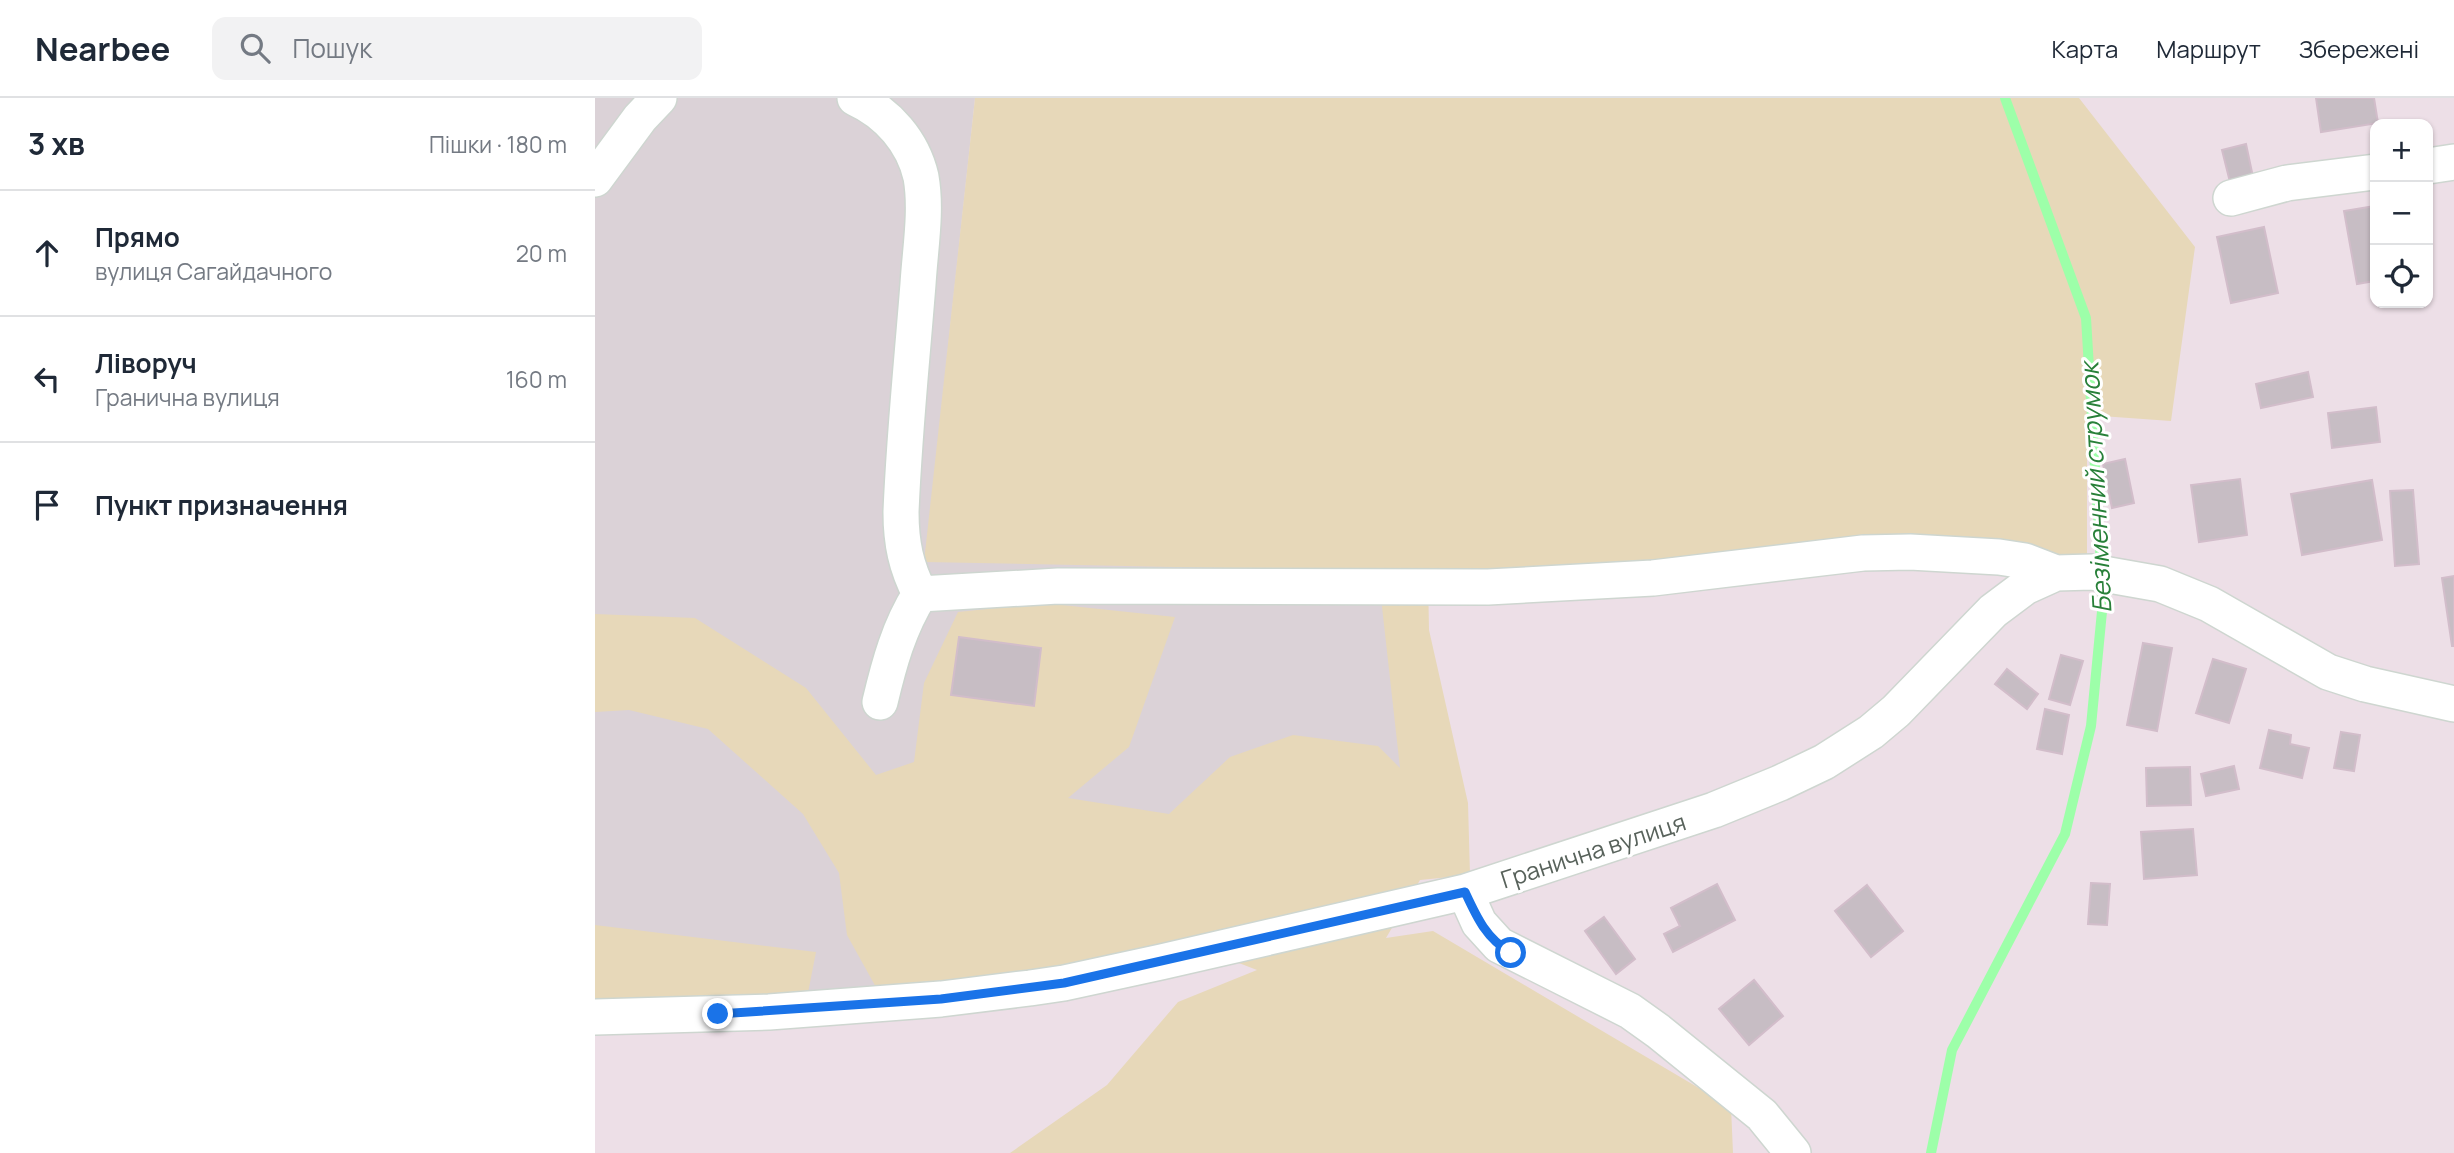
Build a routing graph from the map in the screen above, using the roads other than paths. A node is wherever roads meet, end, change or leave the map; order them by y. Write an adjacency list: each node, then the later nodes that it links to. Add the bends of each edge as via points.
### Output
1 (659, 98): 6 (street)
2 (855, 98): 9 (street, via 895,126 922,185 901,512 904,556)
3 (2454, 162): 4 (street)
4 (2433, 165)
5 (2370, 173): 7 (street, via 2287,183)
6 (595, 179)
7 (2231, 198)
8 (2056, 573): 9 (street, via 1999,557 1910,552 1863,553 1653,578 1488,587 1071,586); 11 (street, Гранична вулиця, via 2092,572 2169,587 2209,604 2328,672); 12 (street, Гранична вулиця, via 2025,587 1993,611 1896,711 1824,762 1714,810)
9 (920, 594): 10 (street, via 895,645)
10 (880, 702)
11 (2454, 704)
12 (1465, 892): 13 (street, Гранична вулиця, via 1041,987 780,1012); 14 (street, via 1479,923 1499,945 1658,1031 1762,1115)
13 (595, 1017)
14 (1793, 1153)

